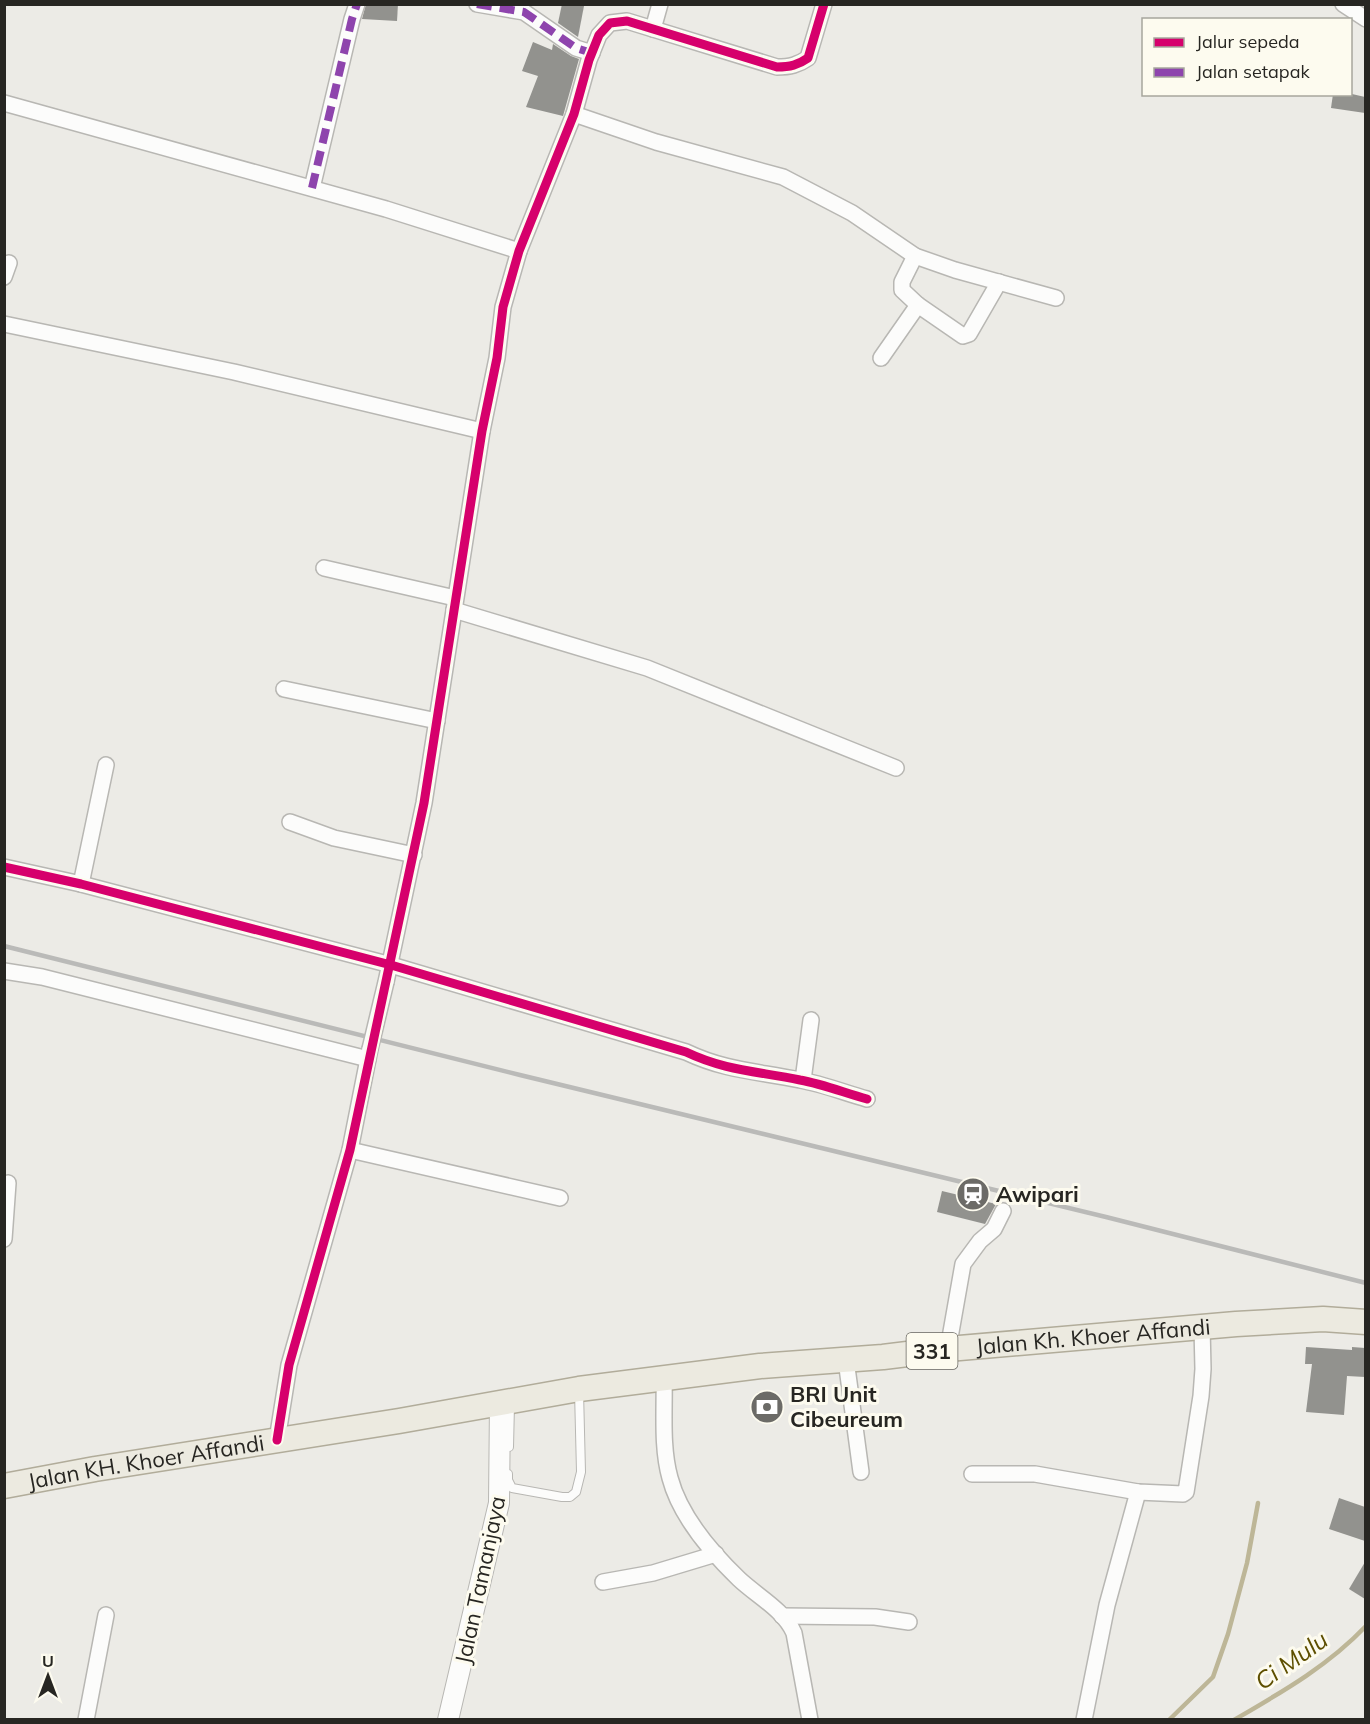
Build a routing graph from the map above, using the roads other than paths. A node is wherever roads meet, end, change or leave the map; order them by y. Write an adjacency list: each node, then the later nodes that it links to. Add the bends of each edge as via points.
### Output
1 (357, 4): 11 (street)
2 (477, 4): 8 (street, via 524,12 576,48)
3 (660, 4): 7 (street)
4 (824, 4): 7 (street, via 808,58 787,68)
5 (1343, 4): 6 (street)
6 (1365, 19)
7 (652, 29): 8 (street, via 627,21 610,23 599,35)
8 (592, 53): 10 (street)
9 (4, 103): 11 (street)
10 (574, 114): 12 (street); 13 (street, via 656,142 783,177 852,213)
11 (312, 188): 12 (street)
12 (519, 251): 19 (street, via 503,307)
13 (915, 256): 14 (street); 16 (street, via 901,287)
14 (999, 282): 15 (street); 16 (street, via 966,335)
15 (1056, 298)
16 (918, 305): 18 (street)
17 (4, 324): 19 (street, via 234,372)
18 (881, 358)
19 (483, 431): 21 (street)
20 (324, 568): 21 (street)
21 (455, 604): 23 (street); 25 (street, via 647,668)
22 (284, 689): 23 (street)
23 (437, 721): 27 (street)
24 (106, 765): 29 (street)
25 (896, 768)
26 (290, 822): 27 (street, via 334,838)
27 (414, 855): 30 (street)
28 (4, 867): 29 (street)
29 (81, 884): 30 (street)
30 (391, 965): 33 (street, bridge); 34 (street, via 738,1071)
31 (4, 971): 33 (street)
32 (811, 1020): 34 (street)
33 (369, 1054): 36 (street)
34 (803, 1080): 35 (street)
35 (867, 1099)
36 (350, 1150): 38 (street); 48 (street, via 290,1365)
37 (8, 1183): 40 (street)
38 (560, 1198)
39 (1003, 1211): 43 (street, via 994,1229 963,1264)
40 (4, 1239)
41 (1365, 1322): 42 (main road, Jalan Kh. Khoer Affandi / 331, via 1299,1320)
42 (1202, 1327): 43 (main road, Jalan Kh. Khoer Affandi / 331); 54 (street, via 1202,1387 1186,1492)
43 (948, 1349): 44 (main road, Jalan Kh. Khoer Affandi / 331)
44 (846, 1360): 45 (main road, Jalan Kh. Khoer Affandi / 331); 51 (street)
45 (664, 1377): 46 (main road, Jalan Kh. Khoer Affandi / 331); 55 (street, via 669,1476 677,1499)
46 (579, 1389): 47 (main road, Jalan Kh. Khoer Affandi / 331); 50 (lane, via 581,1472 576,1492 562,1497 512,1488)
47 (505, 1402): 48 (main road, Jalan KH. Khoer Affandi / 331); 49 (lane); 61 (street, Jalan Tamanjaya, via 499,1503)
48 (277, 1440): 53 (main road, Jalan KH. Khoer Affandi / 331)
49 (509, 1458)
50 (508, 1469)
51 (861, 1472)
52 (972, 1474): 54 (street, via 1035,1473)
53 (4, 1486)
54 (1138, 1492): 63 (street, via 1107,1605)
55 (716, 1554): 56 (street, via 653,1573); 58 (street)
56 (603, 1582)
57 (106, 1615): 60 (street)
58 (782, 1616): 59 (street, via 875,1617); 62 (street, via 794,1633)
59 (909, 1622)
60 (86, 1719)
61 (448, 1719)
62 (810, 1719)
63 (1084, 1719)

